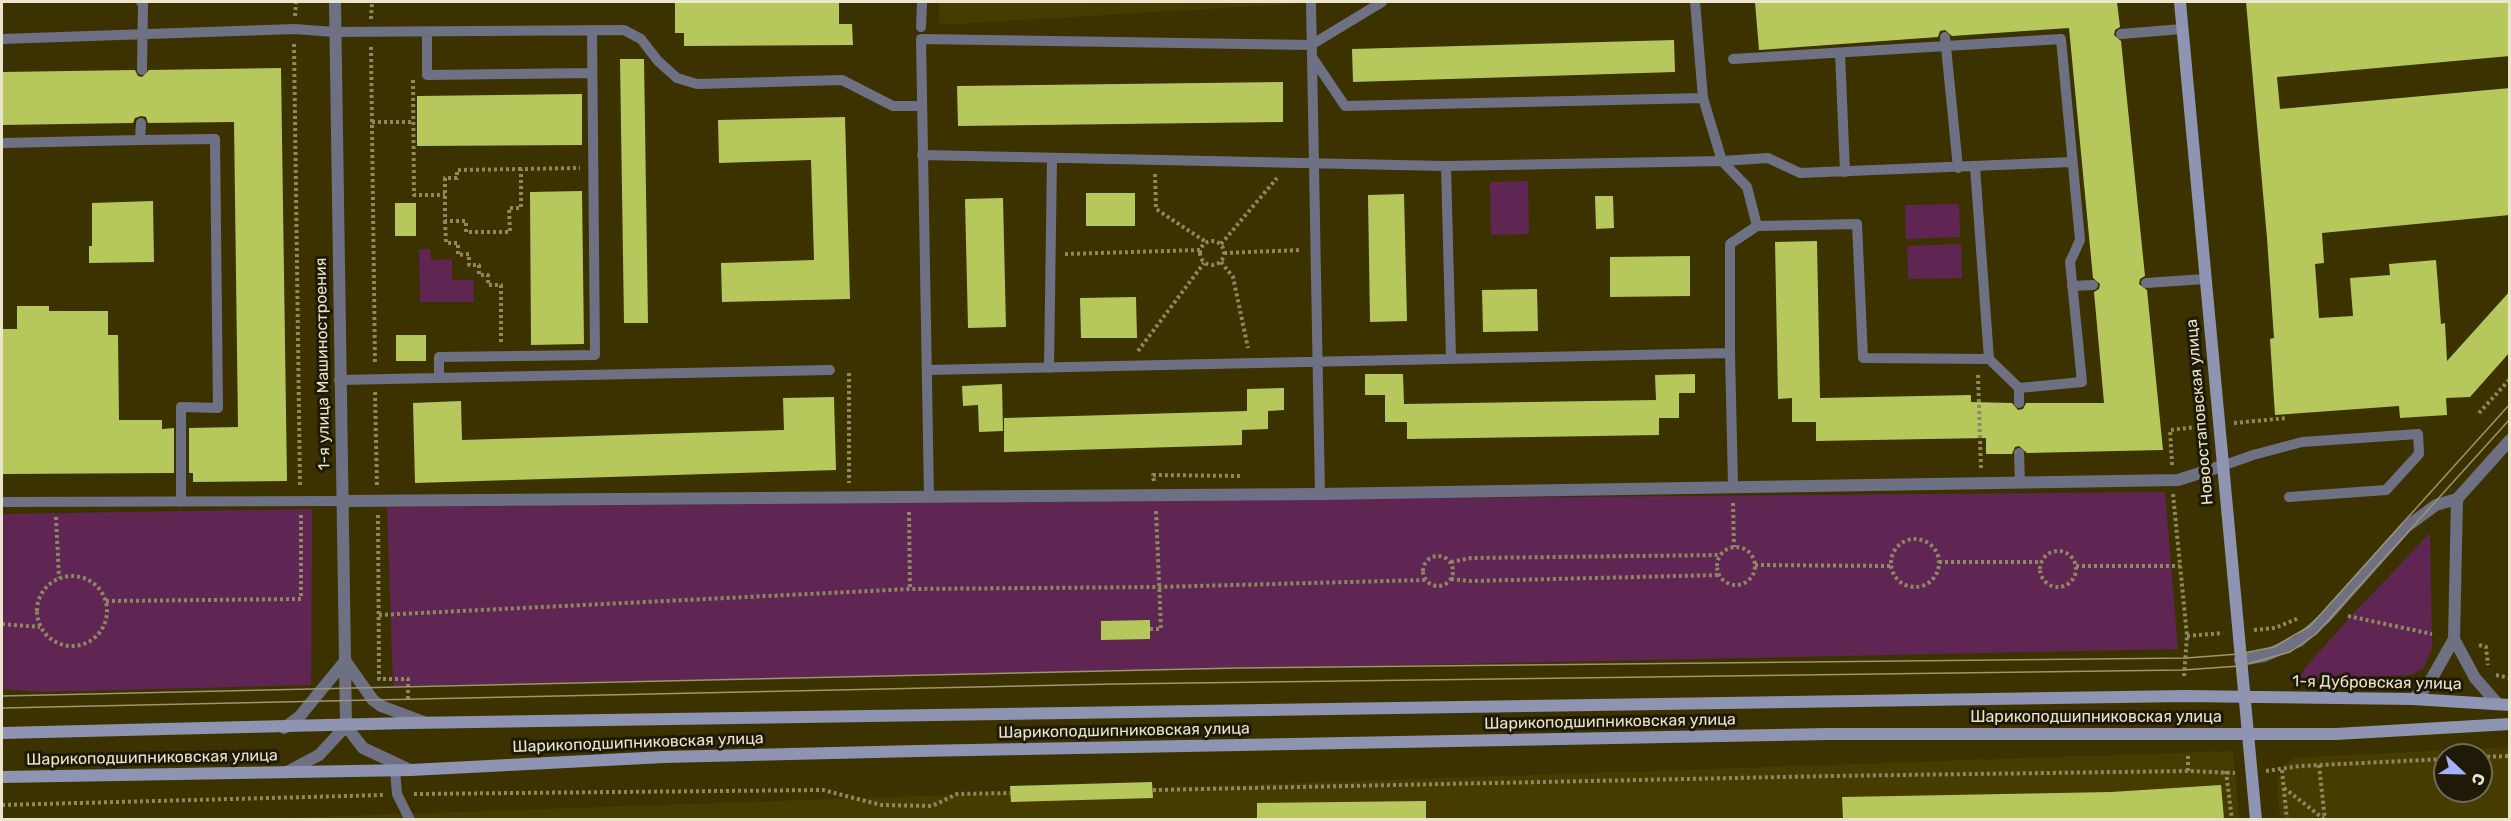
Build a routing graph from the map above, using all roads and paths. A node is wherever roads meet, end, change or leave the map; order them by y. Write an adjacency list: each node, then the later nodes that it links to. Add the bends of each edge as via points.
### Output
1 (141, 2): 18 (lane)
2 (296, 2): 11 (path)
3 (335, 2): 14 (street, 1-я улица Машиностроения)
4 (372, 2): 15 (path)
5 (922, 2): 10 (lane)
6 (1311, 2): 21 (lane)
7 (1382, 2): 21 (lane)
8 (1695, 2): 28 (lane)
9 (2180, 2): 12 (main road, Новоостаповская улица)
10 (921, 27)
11 (295, 29): 14 (lane); 18 (lane); 99 (path)
12 (2182, 29): 17 (lane); 59 (main road, Новоостаповская улица)
13 (592, 30): 16 (lane); 26 (lane); 29 (lane, via 624,30 641,39 677,78 697,84 842,80 893,106)
14 (334, 32): 15 (lane); 76 (street, 1-я улица Машиностроения)
15 (371, 32): 16 (lane); 30 (path)
16 (427, 32): 26 (lane, via 427,75)
17 (2121, 34)
18 (143, 35): 19 (lane); 25 (lane)
19 (2, 39)
20 (1946, 42): 22 (lane); 39 (lane, via 2061,39); 45 (lane)
21 (1311, 45): 23 (lane); 29 (lane, via 921,39)
22 (1840, 53): 24 (lane); 47 (lane)
23 (1312, 57): 28 (lane, via 1345,106); 41 (lane)
24 (1733, 59)
25 (141, 70)
26 (592, 73): 44 (lane, via 587,115)
27 (413, 75): 31 (path)
28 (1703, 98): 38 (lane)
29 (922, 106): 35 (lane)
30 (372, 122): 31 (path); 77 (path)
31 (413, 122): 48 (path, via 414,195)
32 (141, 123): 33 (lane)
33 (140, 141): 34 (lane); 102 (lane, via 216,140 218,408 181,407)
34 (2, 143)
35 (922, 155): 36 (lane); 72 (lane)
36 (1052, 158): 37 (lane); 56 (lane)
37 (1155, 160): 40 (lane); 51 (path, via 1156,209)
38 (1722, 161): 42 (lane); 47 (lane, via 1768,158 1800,173); 50 (lane, via 1747,187)
39 (2072, 162): 43 (lane); 62 (lane, via 2079,240 2070,262)
40 (1290, 163): 41 (lane); 52 (path)
41 (1314, 164): 42 (lane); 54 (lane)
42 (1446, 166): 65 (lane)
43 (1975, 167): 45 (lane); 66 (lane)
44 (593, 168): 46 (path); 64 (lane, via 595,355)
45 (1958, 168): 47 (lane)
46 (521, 169): 48 (path, via 457,170 457,178 445,178); 49 (path, via 521,208 509,208 510,232 466,232 466,221)
47 (1845, 172)
48 (445, 195): 49 (path)
49 (446, 221): 64 (path, via 446,243 458,243 458,255 469,254 469,265 479,265 479,275 488,275 488,285 501,285)
50 (1757, 226): 63 (lane, via 1730,244); 66 (lane, via 1857,224 1863,358)
51 (1206, 242): 52 (path); 53 (path)
52 (1221, 244): 55 (path)
53 (1200, 250): 56 (path); 58 (path)
54 (1315, 250): 55 (path); 67 (lane)
55 (1224, 253): 57 (path)
56 (1050, 254): 70 (lane)
57 (1221, 262): 58 (path); 68 (path, via 1233,277)
58 (1204, 263): 69 (path)
59 (2205, 279): 60 (lane); 82 (main road, Новоостаповская улица)
60 (2146, 283)
61 (2093, 285): 62 (lane)
62 (2072, 286): 78 (lane, via 2082,382)
63 (1730, 354): 65 (lane); 91 (lane)
64 (501, 356): 74 (lane, via 439,357)
65 (1451, 358): 67 (lane)
66 (1983, 359): 78 (lane); 89 (path)
67 (1318, 363): 68 (lane); 92 (lane)
68 (1252, 364): 69 (lane)
69 (1126, 366): 70 (lane)
70 (1049, 368): 72 (lane)
71 (830, 370): 74 (lane)
72 (927, 370): 95 (lane)
73 (849, 373): 90 (path)
74 (439, 378): 77 (lane)
75 (2510, 379): 80 (path)
76 (339, 380): 77 (lane); 100 (street, 1-я улица Машиностроения)
77 (375, 380): 98 (path)
78 (2019, 388): 79 (lane)
79 (2019, 403)
80 (2479, 413)
81 (2287, 418): 82 (path)
82 (2218, 425): 85 (main road, Новоостаповская улица); 87 (path, via 2170,430)
83 (2510, 440): 97 (street)
84 (2019, 453): 88 (lane)
85 (2222, 466): 87 (street); 96 (lane, via 2302,442 2418,434 2419,454 2386,490); 126 (main road, Новоостаповская улица)
86 (1249, 476): 93 (path, via 1153,475)
87 (2172, 480): 88 (street); 112 (path)
88 (2020, 482): 89 (street)
89 (1982, 483): 91 (street)
90 (849, 484)
91 (1733, 486): 92 (street); 104 (path)
92 (1320, 494): 93 (street)
93 (1156, 495): 95 (street); 117 (path)
94 (909, 497): 95 (street); 98 (street); 118 (path)
95 (929, 497)
96 (2289, 497)
97 (2457, 499): 124 (street); 126 (street, via 2436,506 2406,527 2325,618 2299,641 2264,656)
98 (378, 500): 100 (street); 120 (path)
99 (301, 501): 100 (lane); 102 (lane); 119 (path, via 302,599)
100 (342, 501): 127 (street, 1-я улица Машиностроения)
101 (2, 502): 102 (lane)
102 (181, 502)
103 (56, 516): 114 (path)
104 (1734, 547): 105 (path); 109 (path, via 1748,551)
105 (1720, 555): 106 (path, via 1471,558); 113 (path, via 1716,565)
106 (1451, 562): 115 (path); 116 (path, via 1440,555 1427,559 1422,572)
107 (1939, 562): 108 (path); 110 (path, via 1935,577 1917,588 1896,580); 110 (path, via 1934,548 1913,539 1898,545)
108 (2042, 562): 111 (path, via 2052,552 2063,551); 111 (path, via 2041,572 2046,581 2059,586 2072,580)
109 (1755, 565): 110 (path); 113 (path, via 1750,579 1741,585 1731,585)
110 (1890, 566)
111 (2076, 566): 112 (path)
112 (2180, 566): 128 (path, via 2187,636)
113 (1719, 575): 115 (path)
114 (58, 578): 119 (path, via 81,577 100,590); 122 (path, via 41,594 37,606)
115 (1452, 579): 116 (path, via 1441,586)
116 (1425, 580): 117 (path)
117 (1158, 587): 118 (path); 123 (path, via 1161,629)
118 (910, 589): 120 (path)
119 (106, 601): 122 (path, via 101,630 82,644 55,642)
120 (379, 615): 134 (path, via 379,679 408,679)
121 (2, 624): 122 (path)
122 (41, 627)
123 (1150, 629)
124 (2454, 639): 131 (street, via 2428,685); 132 (street, via 2475,678)
125 (2479, 645): 129 (path, via 2486,646 2490,671)
126 (2240, 660): 130 (main road, Новоостаповская улица)
127 (345, 662): 134 (street, via 373,700); 137 (street, 1-я улица Машиностроения); 138 (street, via 300,716)
128 (2184, 677)
129 (2510, 678)
130 (2243, 697): 131 (main road, 1-я Дубровская улица); 135 (main road, Шарикоподшипниковская улица); 140 (main road, Новоостаповская улица)
131 (2413, 699): 132 (main road, 1-я Дубровская улица)
132 (2496, 702): 133 (main road, 1-я Дубровская улица)
133 (2510, 705)
134 (409, 717): 135 (street)
135 (428, 723): 137 (main road, Шарикоподшипниковская улица)
136 (2510, 724): 140 (main road, via 2336,734)
137 (346, 726): 138 (main road, Шарикоподшипниковская улица); 147 (street, via 363,748); 151 (street, via 319,755)
138 (284, 728): 139 (main road, Шарикоподшипниковская улица)
139 (2, 733)
140 (2247, 734): 147 (main road, Шарикоподшипниковская улица, via 1816,734 929,751 664,757); 152 (main road, Новоостаповская улица)
141 (2188, 756): 149 (path)
142 (2510, 756): 143 (path)
143 (2493, 757)
144 (2433, 760): 145 (path)
145 (2319, 765): 148 (path); 164 (path)
146 (395, 770): 147 (main road, Шарикоподшипниковская улица); 151 (main road, Шарикоподшипниковская улица); 157 (lane)
147 (411, 770): 158 (path)
148 (2282, 770): 152 (path); 154 (path)
149 (2188, 771): 150 (path); 155 (path)
150 (2226, 771): 152 (path); 161 (path)
151 (287, 772): 153 (main road, Шарикоподшипниковская улица)
152 (2252, 772): 162 (main road, Новоостаповская улица)
153 (2, 777)
154 (2284, 788): 163 (path); 164 (path)
155 (1153, 790)
156 (1011, 793): 158 (path, via 957,794 932,806 881,806 823,790)
157 (397, 794): 158 (path); 159 (path); 160 (lane)
158 (412, 794)
159 (2, 805)
160 (410, 819)
161 (2232, 819)
162 (2256, 819)
163 (2287, 819)
164 (2325, 819)

